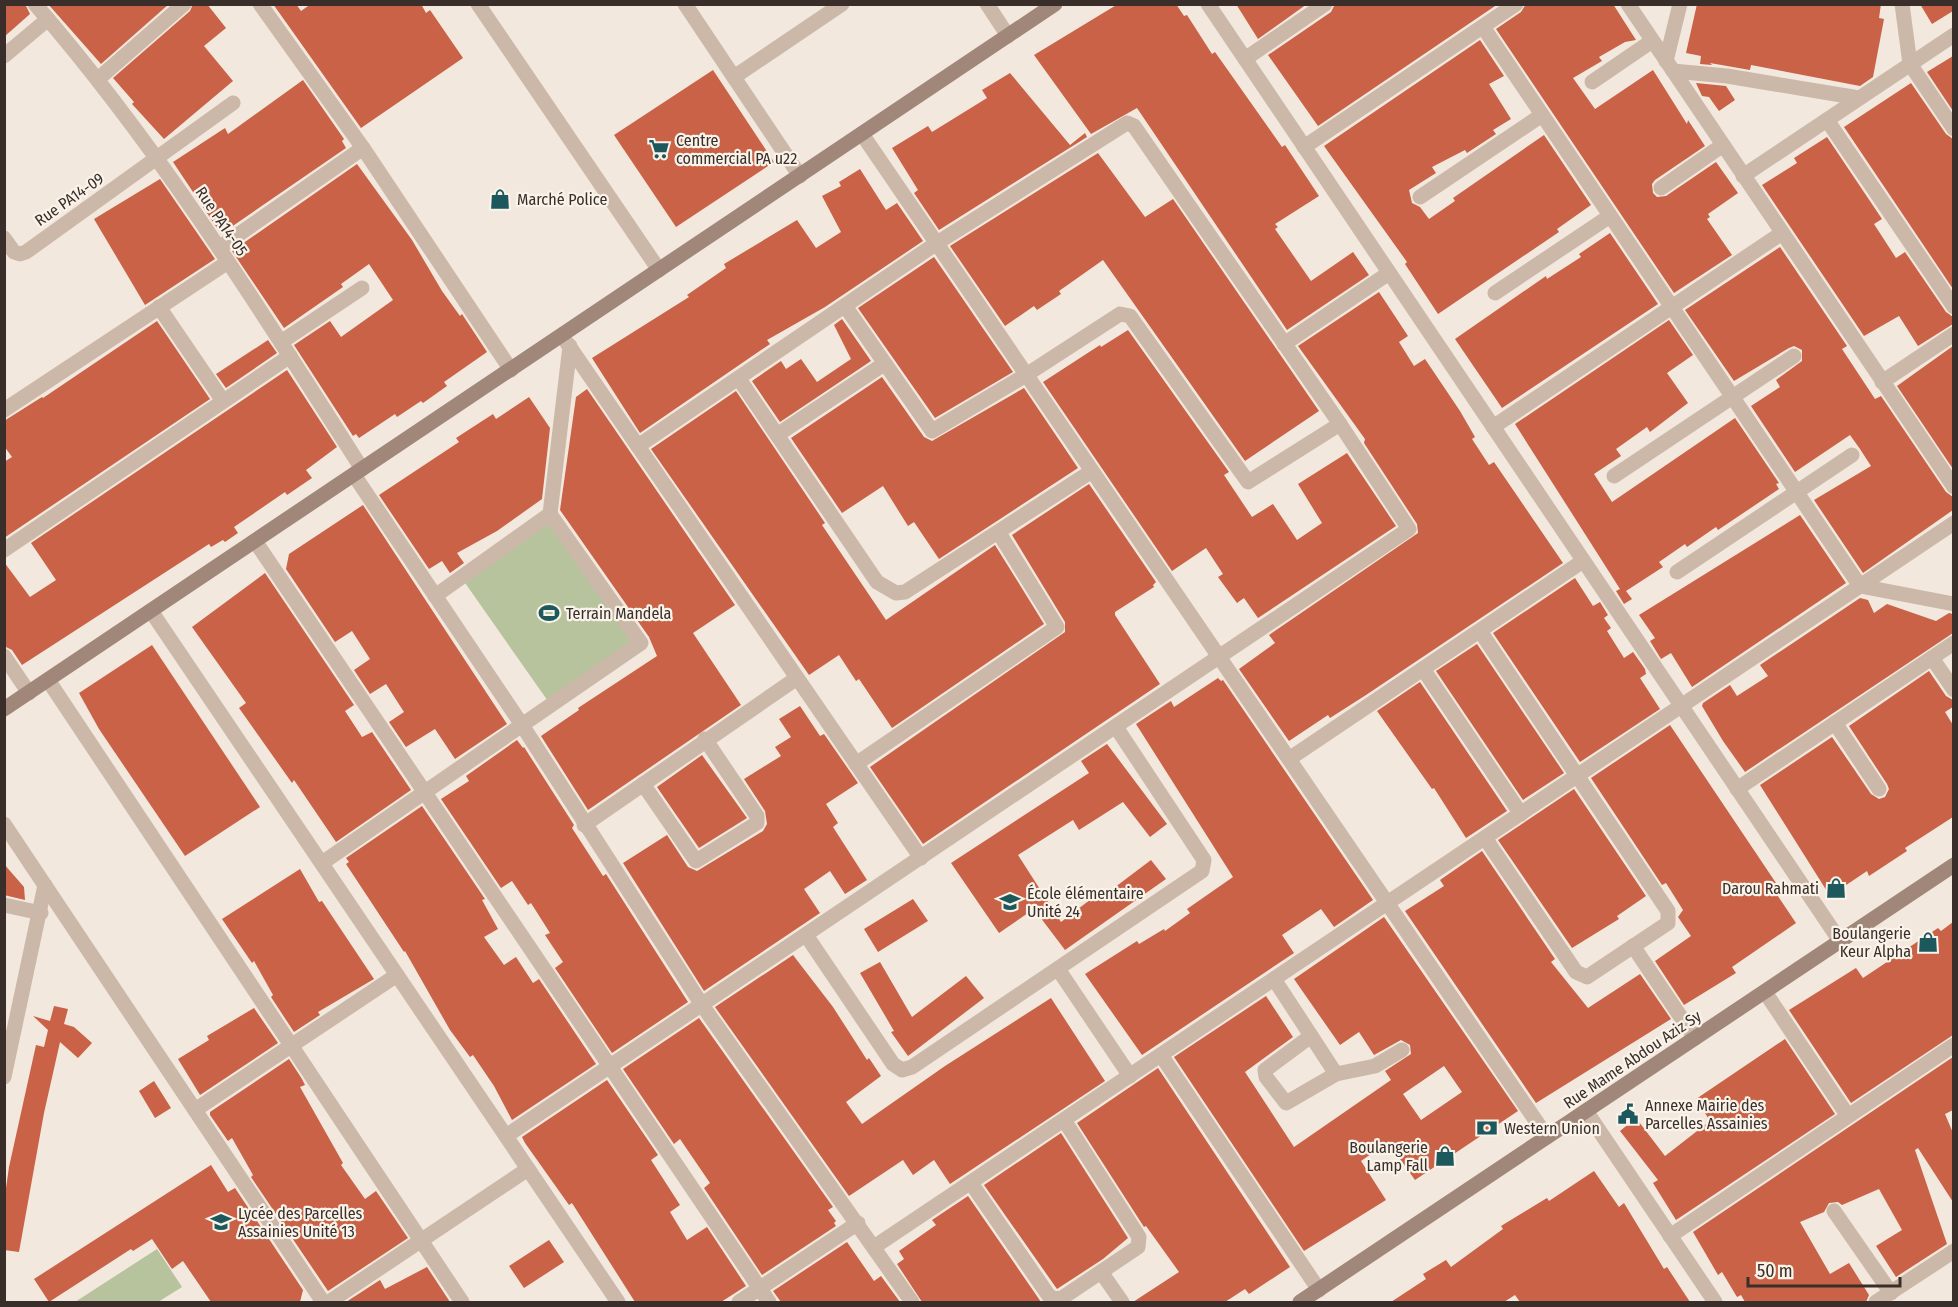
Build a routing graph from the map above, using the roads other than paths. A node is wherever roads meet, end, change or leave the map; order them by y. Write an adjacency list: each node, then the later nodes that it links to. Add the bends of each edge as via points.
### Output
1 (35, 4): 15 (street, Rue PA14-05)
2 (184, 4): 25 (street)
3 (260, 4): 35 (street)
4 (478, 4): 47 (street)
5 (685, 4): 24 (street)
6 (842, 4): 24 (street)
7 (987, 4): 18 (street)
8 (1055, 4): 18 (street)
9 (1208, 4): 21 (street)
10 (1325, 4): 21 (street)
11 (1516, 4): 16 (street)
12 (1628, 4): 19 (street)
13 (1680, 4): 23 (street)
14 (1902, 4): 22 (street)
15 (48, 19): 20 (street); 25 (street, Rue PA14-05)
16 (1483, 27): 29 (street); 34 (street)
17 (1953, 35): 22 (street)
18 (1008, 36): 32 (street)
19 (1652, 41): 23 (street); 26 (street)
20 (4, 56)
21 (1245, 59): 34 (street)
22 (1910, 64): 27 (street); 31 (street)
23 (1669, 66): 27 (street); 33 (street)
24 (734, 77): 37 (street)
25 (98, 79): 36 (street, Rue PA14-05)
26 (1592, 82)
27 (1859, 98): 30 (street)
28 (233, 103): 36 (street)
29 (1542, 115): 40 (street); 41 (street)
30 (1827, 120): 38 (street); 54 (street)
31 (1953, 129)
32 (862, 134): 37 (street); 44 (street)
33 (1723, 145): 38 (street); 39 (street)
34 (1304, 147): 48 (street)
35 (363, 148): 45 (street); 62 (street)
36 (158, 158): 43 (street, Rue PA14-09, via 26,252 14,252); 45 (street, Rue PA14-05)
37 (800, 176): 47 (street)
38 (1743, 176): 42 (street)
39 (1661, 188)
40 (1420, 197)
41 (1610, 216): 50 (street); 53 (street)
42 (1782, 233): 53 (street); 65 (street)
43 (4, 238)
44 (937, 243): 51 (street); 58 (street, via 1127,123 1134,126); 63 (street)
45 (219, 248): 46 (street, Rue PA14-05)
46 (228, 262): 52 (street); 57 (street, Rue PA14-05)
47 (659, 270): 56 (street)
48 (1389, 273): 58 (street); 70 (street)
49 (362, 288): 57 (street)
50 (1495, 293)
51 (845, 306): 61 (street); 64 (street)
52 (159, 307): 67 (street); 68 (street)
53 (1672, 307): 66 (street); 70 (street)
54 (1953, 307)
55 (1953, 334): 65 (street)
56 (566, 340): 62 (street); 72 (street); 79 (street)
57 (280, 342): 59 (street, Rue PA14-05)
58 (1284, 344): 69 (street)
59 (290, 356): 67 (street); 75 (street, Rue PA14-05)
60 (1794, 356): 66 (street)
61 (884, 364): 63 (street, via 935,431); 71 (street)
62 (511, 370): 75 (street)
63 (1026, 375): 69 (street, via 1125,314 1248,482); 74 (street)
64 (739, 379): 71 (street); 72 (street)
65 (1882, 382): 77 (street)
66 (1732, 397): 76 (street); 78 (street)
67 (223, 401): 83 (street)
68 (4, 410)
69 (1340, 424): 93 (street, via 1408,529)
70 (1493, 426): 84 (street)
71 (777, 435): 81 (street, via 886,590 905,592)
72 (638, 446): 96 (street)
73 (1852, 455): 78 (street)
74 (1092, 471): 81 (street); 93 (street)
75 (358, 472): 82 (street); 87 (street, Rue PA14-05)
76 (1614, 476)
77 (1953, 487)
78 (1796, 492): 85 (street); 86 (street)
79 (550, 514): 87 (street); 103 (street, via 641,643)
80 (1953, 523): 86 (street)
81 (999, 533): 107 (street, via 1057,627)
82 (255, 541): 89 (street); 112 (street)
83 (4, 550)
84 (1583, 561): 90 (street); 100 (street)
85 (1677, 572)
86 (1860, 586): 88 (street); 100 (street)
87 (435, 596): 103 (street, Rue PA14-05)
88 (1953, 604)
89 (151, 611): 97 (street); 118 (street)
90 (1480, 631): 95 (street); 108 (street)
91 (1953, 644): 94 (street)
92 (4, 656): 99 (street)
93 (1220, 658): 104 (street); 106 (street)
94 (1932, 658): 98 (street); 102 (street)
95 (1423, 669): 106 (street); 113 (street)
96 (797, 678): 105 (street); 107 (street)
97 (48, 680): 99 (street); 134 (street)
98 (1953, 690)
99 (29, 693): 101 (street)
100 (1681, 706): 108 (street); 110 (street)
101 (4, 710)
102 (1835, 723): 110 (street); 111 (street)
103 (522, 725): 112 (street); 115 (street, Rue PA14-05)
104 (1116, 728): 117 (street); 127 (street, via 1205,866)
105 (705, 739): 109 (street); 109 (street, via 757,816 757,823 696,861)
106 (1289, 759): 121 (street)
107 (856, 764): 117 (street)
108 (1578, 776): 113 (street); 126 (street, via 1668,911 1668,923)
109 (643, 784): 115 (street)
110 (1737, 789): 125 (street)
111 (1879, 789)
112 (424, 792): 118 (street); 138 (street)
113 (1521, 814): 116 (street)
114 (4, 824): 120 (street)
115 (584, 825): 131 (street, Rue PA14-05)
116 (1485, 838): 121 (street); 126 (street, via 1581,976 1587,977)
117 (921, 858): 124 (street)
118 (322, 863): 128 (street)
119 (1953, 865): 125 (street, Rue Mame Abdou Aziz Sy)
120 (45, 885): 123 (street); 142 (street)
121 (1387, 903): 129 (street); 147 (street)
122 (4, 905): 123 (street)
123 (40, 913): 141 (street)
124 (806, 935): 127 (street, via 893,1064 902,1070); 131 (street)
125 (1840, 941): 130 (street, Rue Mame Abdou Aziz Sy)
126 (1633, 946): 133 (street)
127 (1058, 969): 140 (street)
128 (397, 975): 134 (street); 146 (street)
129 (1274, 979): 132 (street); 137 (street)
130 (1765, 992): 133 (street, Rue Mame Abdou Aziz Sy); 144 (street)
131 (702, 1005): 138 (street); 151 (street, Rue PA14-05)
132 (1311, 1036): 139 (street); 139 (street, via 1265,1070 1266,1077 1286,1103)
133 (1695, 1038): 143 (street, Rue Mame Abdou Aziz Sy)
134 (291, 1046): 142 (street); 153 (street)
135 (1953, 1046): 144 (street)
136 (1402, 1050): 139 (street, via 1375,1066)
137 (1161, 1055): 140 (street); 158 (street)
138 (610, 1066): 146 (street); 157 (street)
139 (1336, 1074)
140 (1130, 1076): 145 (street)
141 (4, 1077)
142 (195, 1110): 160 (street)
143 (1586, 1111): 147 (street, Rue Mame Abdou Aziz Sy); 152 (street)
144 (1848, 1116): 152 (street)
145 (1064, 1120): 149 (street); 156 (street, via 1139,1237 1138,1247)
146 (506, 1136): 148 (street)
147 (1547, 1137): 158 (street, Rue Mame Abdou Aziz Sy)
148 (528, 1169): 153 (street); 163 (street)
149 (971, 1183): 154 (street); 156 (street, via 1049,1296 1062,1298)
150 (1834, 1211): 159 (street)
151 (858, 1223): 154 (street, Rue PA14-05); 157 (street)
152 (1670, 1236): 169 (street)
153 (421, 1241): 161 (street); 162 (street)
154 (874, 1247): 166 (street, Rue PA14-05)
155 (1953, 1251): 159 (street)
156 (1101, 1272): 167 (street)
157 (759, 1288): 164 (street); 165 (street)
158 (1319, 1290): 168 (street, Rue Mame Abdou Aziz Sy)
159 (1891, 1293): 170 (street)
160 (323, 1302)
161 (329, 1302)
162 (462, 1302)
163 (618, 1302)
164 (739, 1302)
165 (769, 1302)
166 (912, 1302)
167 (1122, 1302)
168 (1300, 1302)
169 (1715, 1302)
170 (1876, 1302)

